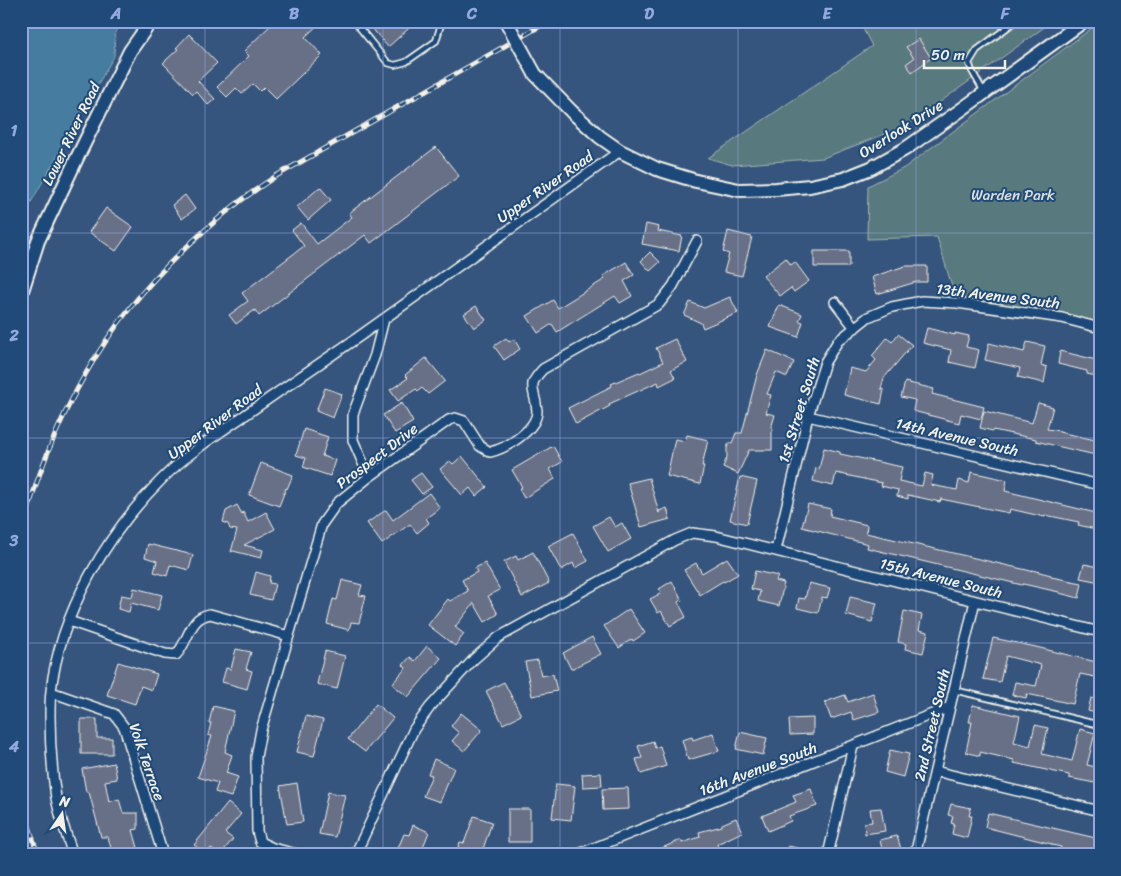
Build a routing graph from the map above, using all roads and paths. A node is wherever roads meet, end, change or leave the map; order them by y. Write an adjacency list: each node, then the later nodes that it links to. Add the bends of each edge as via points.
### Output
1 (151, 21): 10 (main road, Lower River Road, via 130,51 76,160 38,241)
2 (354, 21): 3 (lane, via 388,63 395,65 406,62 436,41)
3 (442, 21)
4 (506, 21): 8 (main road, Overlook Drive, bridge, via 535,74 572,112)
5 (1016, 21): 7 (lane, via 977,50 970,63)
6 (1084, 21): 7 (main road, Overlook Drive)
7 (984, 93): 8 (main road, Overlook Drive, via 905,149 871,168 843,179 810,186 739,190 657,169)
8 (620, 151): 13 (street, Upper River Road)
9 (697, 241): 17 (street, Prospect Drive, via 673,286 659,304 543,369 534,378 532,386 538,412 527,431 499,450 490,452 480,446 464,422 455,418)
10 (21, 294)
11 (835, 302): 14 (street)
12 (892, 307): 14 (street, 1st Street South, via 868,317); 15 (street, 13th Avenue South, via 922,301 957,303 1062,318)
13 (384, 319): 17 (street, via 375,355 353,414 353,440); 21 (street, Upper River Road, via 206,442 164,477 113,537 85,585)
14 (855, 328): 16 (street, 1st Street South, via 838,341 825,362)
15 (1100, 328)
16 (808, 416): 18 (street, 14th Avenue South); 19 (street, 1st Street South)
17 (369, 477): 23 (street, Prospect Drive, via 337,503 322,524)
18 (1100, 485)
19 (776, 550): 20 (street, 15th Avenue South); 34 (street, via 692,533 499,637 461,673 414,730)
20 (975, 601): 22 (street, 15th Avenue South); 24 (street, 2nd Street South)
21 (69, 621): 23 (street, via 176,655 194,621 203,615 210,614); 25 (street, Upper River Road, via 58,654)
22 (1100, 632)
23 (289, 636): 33 (street, Prospect Drive, via 256,757 257,831 260,842)
24 (954, 690): 26 (street, 2nd Street South); 27 (lane)
25 (51, 692): 31 (street, Upper River Road, via 52,768 57,800); 32 (street, Volk Terrace, via 114,714 124,727)
26 (950, 707): 28 (street, 16th Avenue South); 29 (street, 2nd Street South)
27 (1100, 725)
28 (853, 746): 35 (street, 16th Avenue South); 36 (street)
29 (936, 771): 30 (street); 37 (street, 2nd Street South)
30 (1100, 811)
31 (73, 855)
32 (163, 855)
33 (301, 855)
34 (355, 855)
35 (576, 855)
36 (828, 855)
37 (916, 855)

